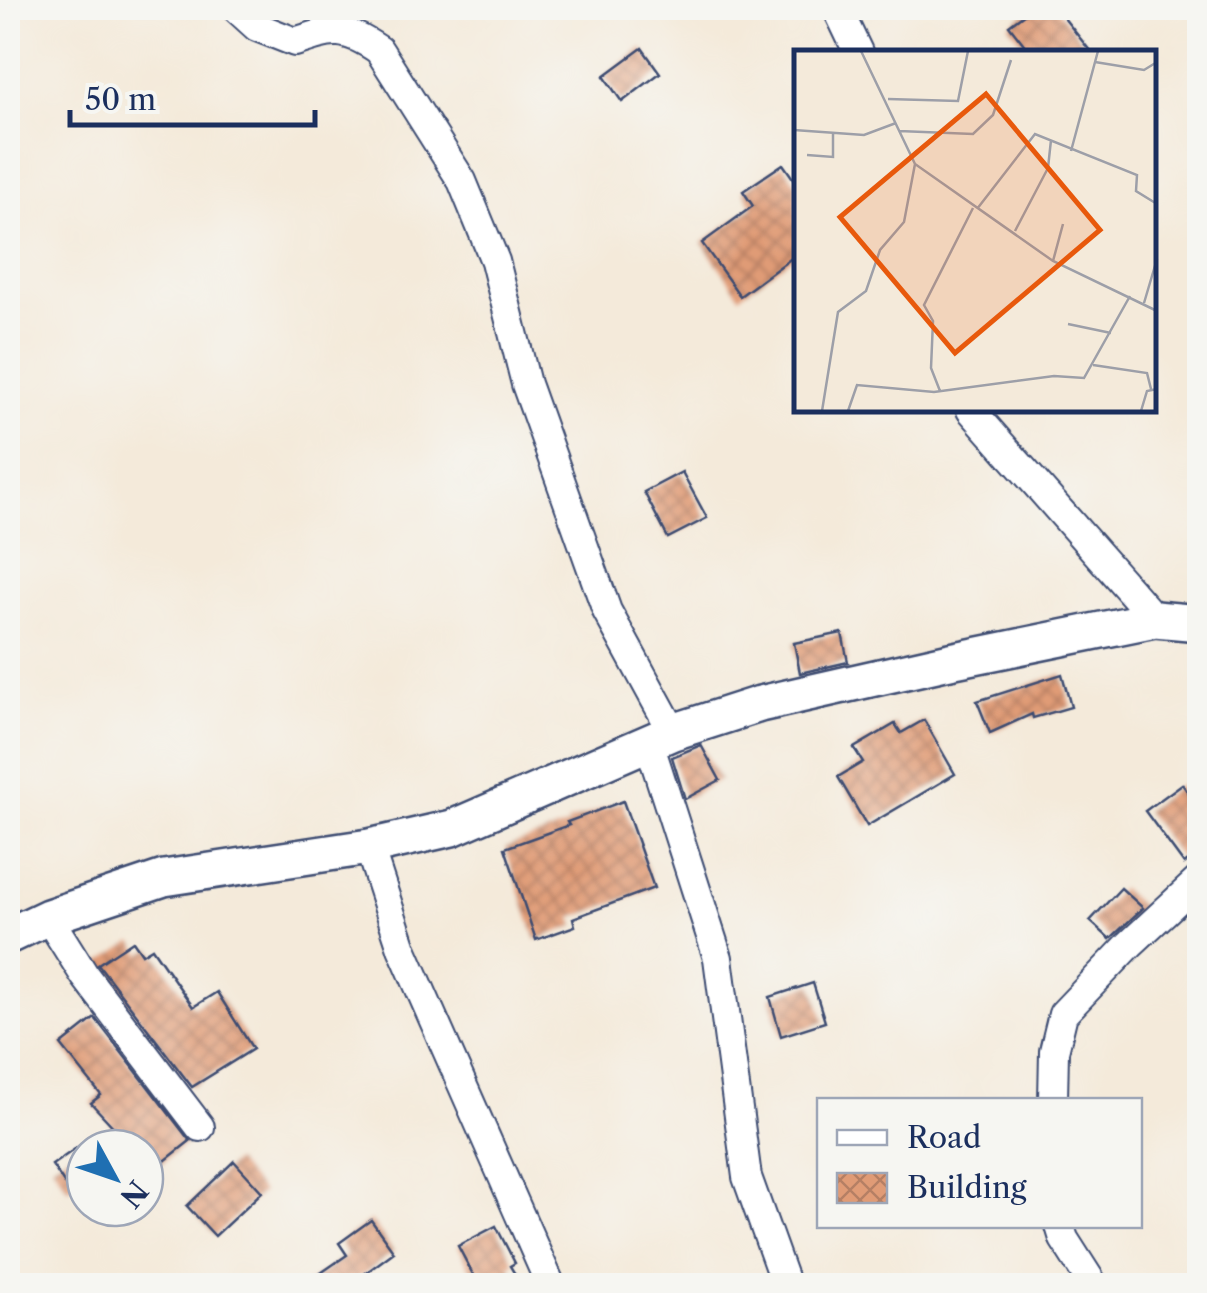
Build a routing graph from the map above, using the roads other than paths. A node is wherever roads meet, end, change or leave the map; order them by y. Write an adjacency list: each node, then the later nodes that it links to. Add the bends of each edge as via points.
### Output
1 (236, 8): 7 (street, via 258,28 295,42 330,30 358,36 379,50 462,181 496,260 526,384 606,611)
2 (837, 8): 3 (street)
3 (857, 50)
4 (974, 412): 5 (street)
5 (1156, 618): 6 (street); 7 (street, via 760,704)
6 (1200, 623)
7 (661, 737): 8 (street, via 452,828); 16 (street, via 718,958 747,1177)
8 (369, 847): 10 (street, via 164,878); 15 (street, via 402,948)
9 (1200, 879): 12 (street, via 1063,1014)
10 (48, 917): 11 (street); 13 (street)
11 (8, 936)
12 (1052, 1098)
13 (200, 1127)
14 (1061, 1228): 17 (street)
15 (551, 1286)
16 (786, 1286)
17 (1094, 1286)

